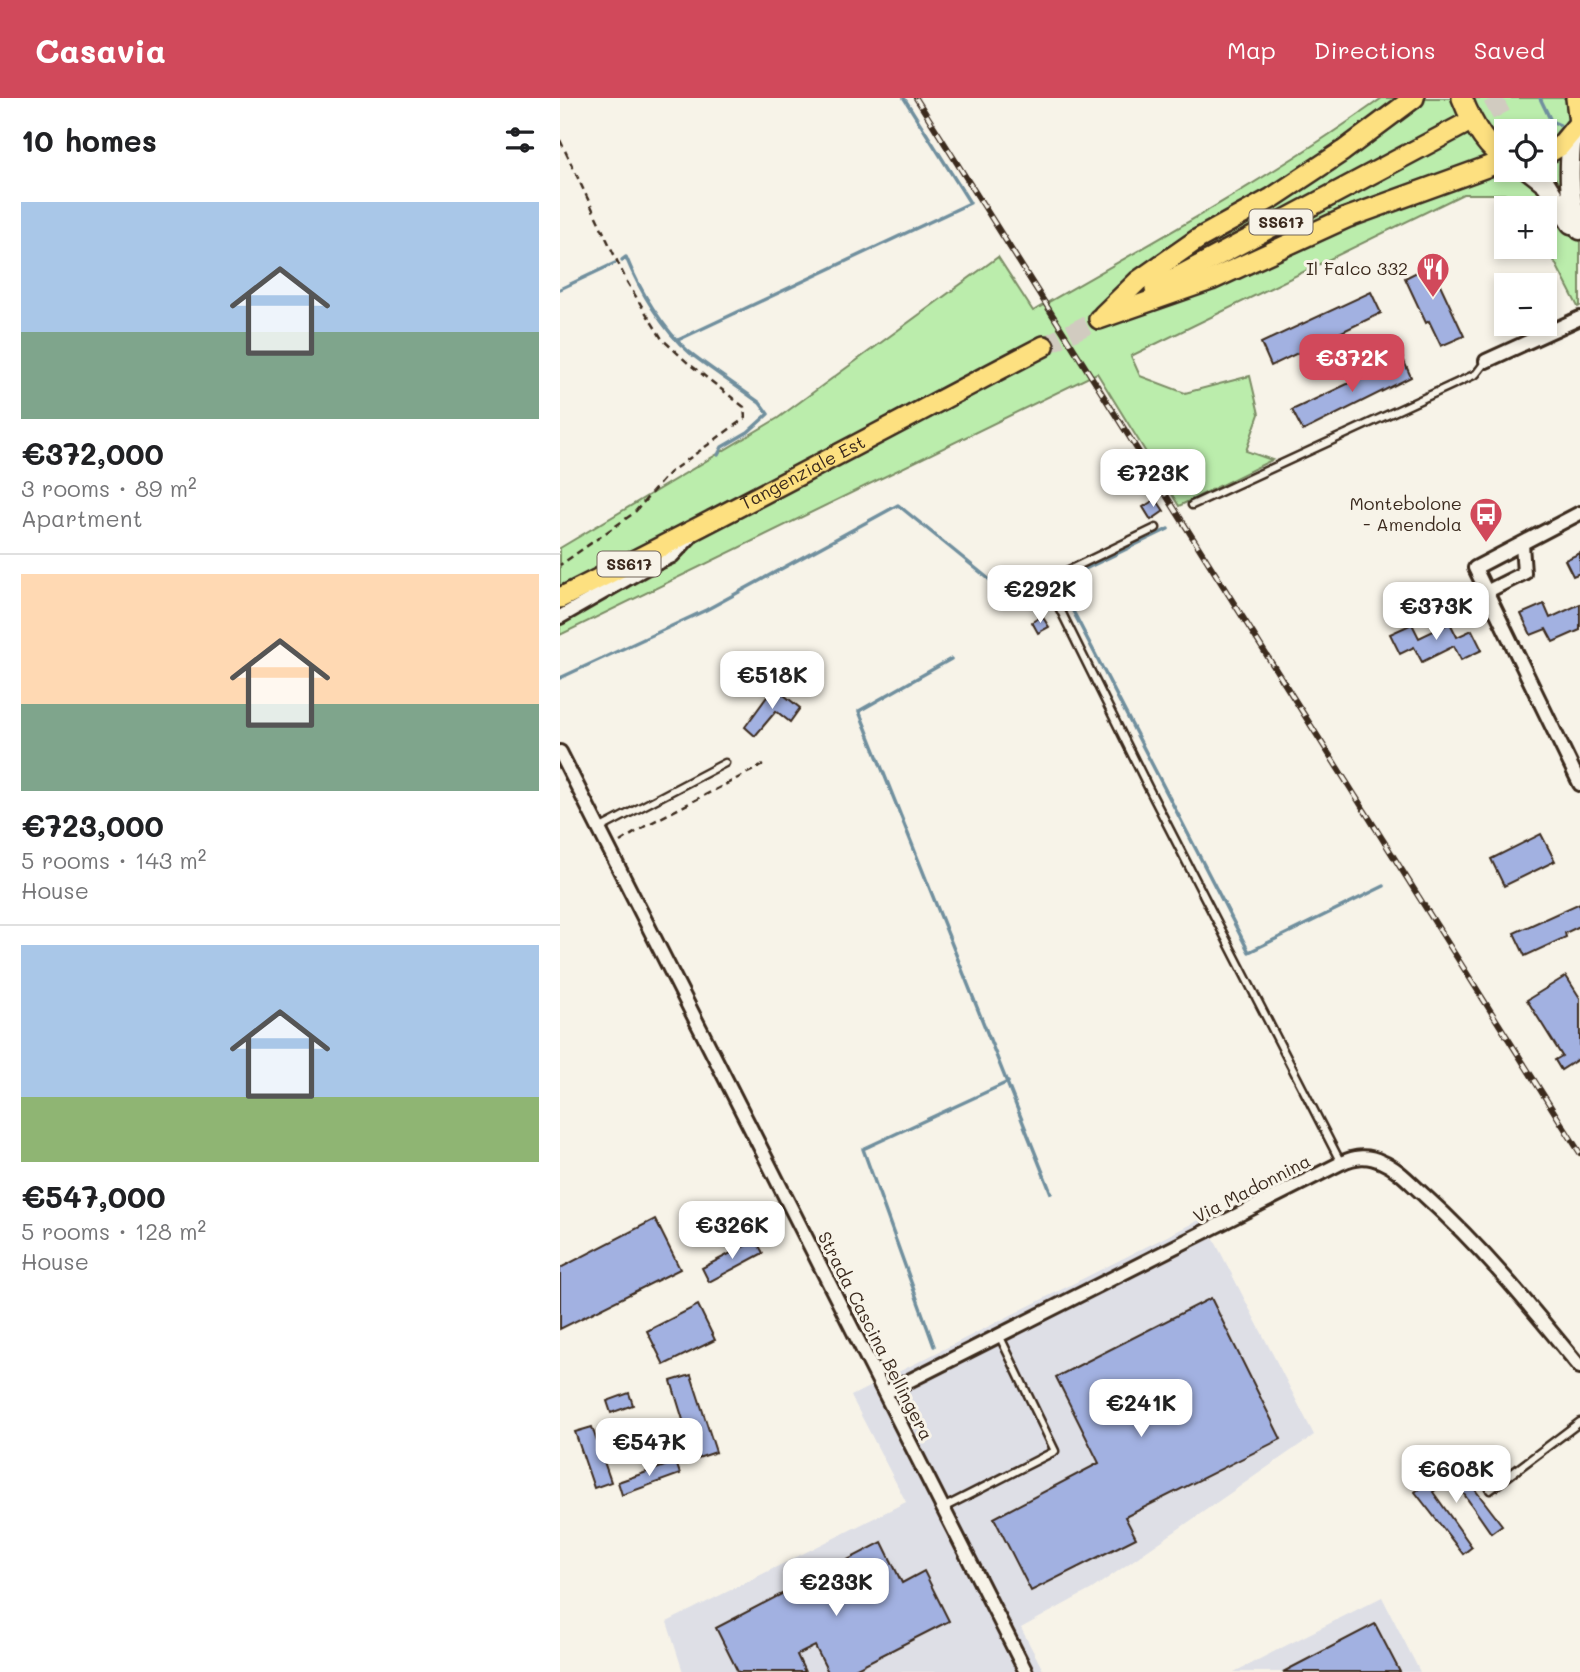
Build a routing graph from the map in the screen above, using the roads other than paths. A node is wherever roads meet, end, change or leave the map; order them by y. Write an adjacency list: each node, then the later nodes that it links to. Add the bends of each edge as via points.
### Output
1 (1414, 98): 13 (main road, via 1343,151 1138,281)
2 (1462, 98): 7 (main road)
3 (1576, 98): 5 (main road)
4 (1463, 125): 13 (main road, SS617)
5 (1577, 126): 6 (main road); 10 (main road, via 1570,180 1573,213)
6 (1557, 148)
7 (1494, 151)
8 (1494, 165): 13 (main road, via 1346,218 1211,280)
9 (1543, 182): 11 (main road)
10 (1580, 230)
11 (1580, 240)
12 (1580, 318): 15 (street)
13 (1099, 319)
14 (1044, 346): 19 (main road, Tangenziale Est / SS617)
15 (1486, 361): 16 (lane, via 1476,374)
16 (1192, 505)
17 (1580, 513): 20 (street)
18 (1157, 528): 28 (lane, via 1046,581)
19 (698, 530): 22 (main road, Tangenziale Est / SS617); 23 (street, via 672,555)
20 (1522, 544): 21 (street, via 1524,573); 21 (street, via 1475,568)
21 (1486, 592): 26 (street)
22 (560, 598)
23 (560, 617)
24 (560, 752): 27 (street, Strada Cascina Bellingera)
25 (725, 763): 27 (lane)
26 (1580, 784)
27 (599, 829): 31 (street, Strada Cascina Bellingera)
28 (1341, 1163): 29 (street, Via Madonnina); 30 (street, Via Madonnina, via 1368,1157 1394,1168 1508,1281)
29 (1000, 1337): 31 (street, Via Madonnina); 34 (lane, via 1055,1451)
30 (1580, 1367)
31 (885, 1393): 34 (street, Strada Cascina Bellingera)
32 (1580, 1422): 33 (lane)
33 (1490, 1490)
34 (943, 1508): 35 (street, Strada Cascina Bellingera)
35 (1026, 1672)

